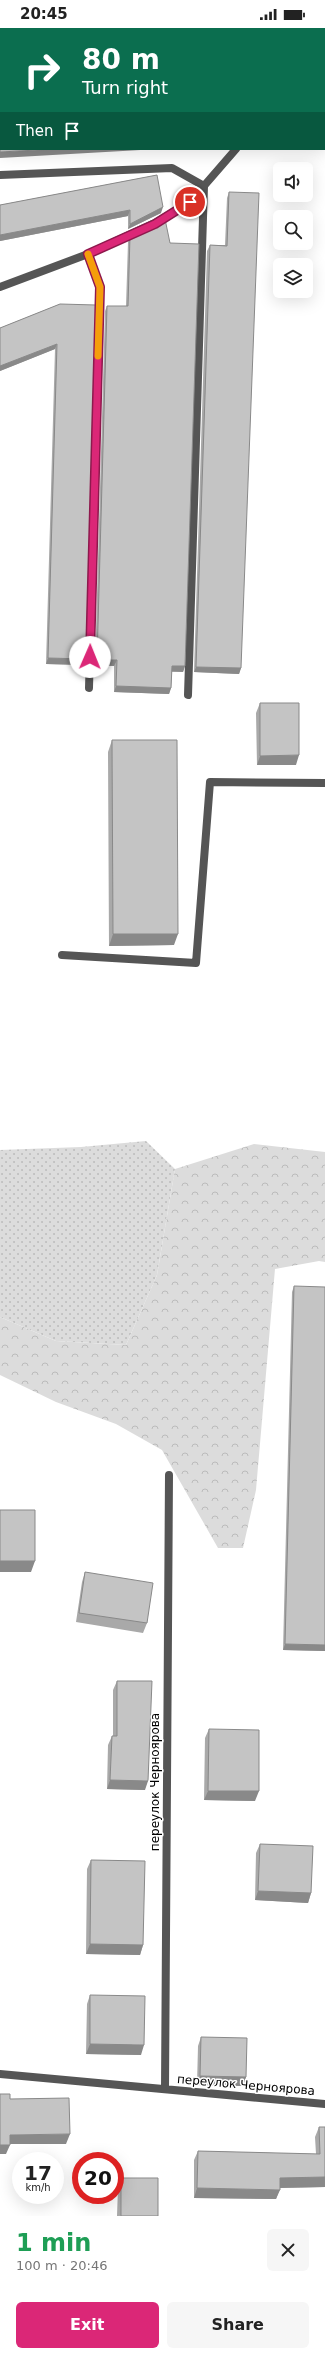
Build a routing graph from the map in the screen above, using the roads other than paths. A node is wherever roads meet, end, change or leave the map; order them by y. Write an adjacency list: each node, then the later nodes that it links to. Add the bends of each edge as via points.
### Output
1 (235, 150): 3 (street)
2 (0, 175): 3 (street, via 172,168)
3 (204, 186): 4 (street, via 190,202 155,224); 7 (street)
4 (88, 254): 5 (street); 6 (street, via 100,287)
5 (0, 287)
6 (89, 688)
7 (188, 695)
8 (325, 783): 9 (street, via 210,782 196,963)
9 (62, 955)
10 (169, 1475): 12 (street, переулок Черноярова)
11 (0, 2074): 12 (street, переулок Черноярова)
12 (165, 2089): 13 (street, переулок Черноярова)
13 (325, 2104)

